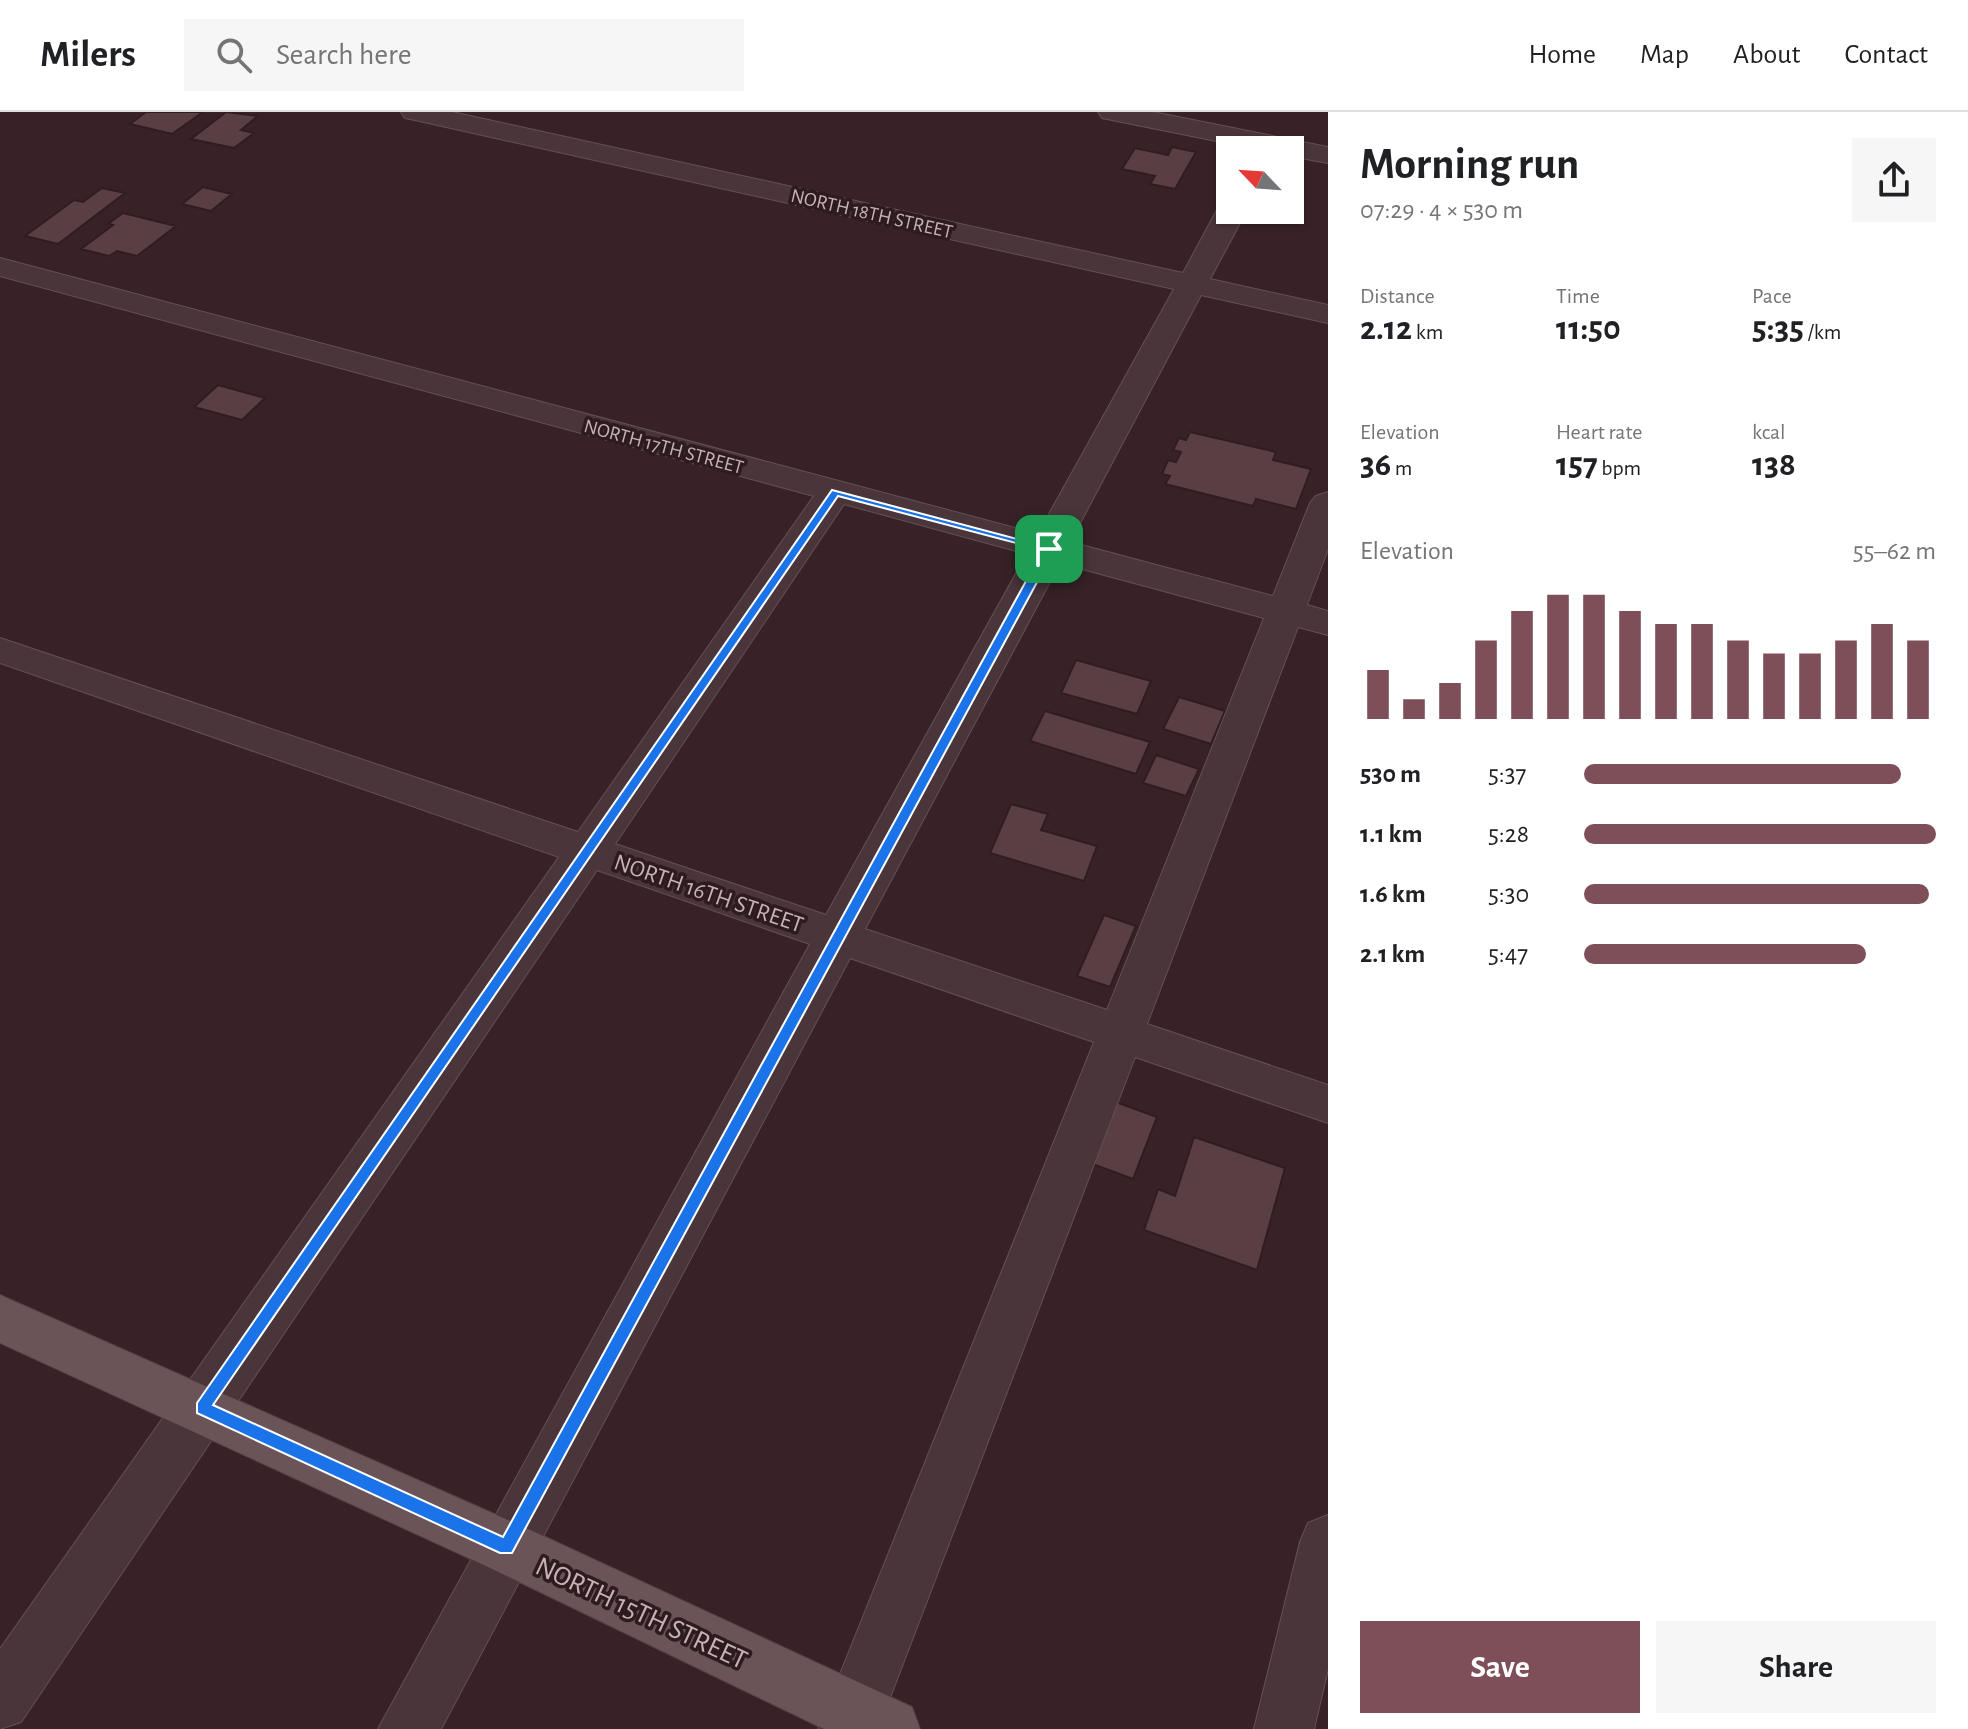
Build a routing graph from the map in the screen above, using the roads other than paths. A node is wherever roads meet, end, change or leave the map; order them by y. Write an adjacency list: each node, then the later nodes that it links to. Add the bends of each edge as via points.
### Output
1 (415, 112): 8 (street, NORTH 18TH STREET, via 560,131)
2 (1112, 112): 3 (street)
3 (1260, 136)
4 (1304, 148): 5 (street)
5 (1328, 155)
6 (1224, 224): 8 (street)
7 (0, 267): 10 (street, NORTH 17TH STREET)
8 (1192, 284): 9 (street, NORTH 18TH STREET); 12 (street)
9 (1328, 314)
10 (835, 492): 12 (street, NORTH 17TH STREET); 15 (street)
11 (1328, 503): 13 (street)
12 (1049, 549): 13 (street, NORTH 17TH STREET); 16 (street)
13 (1306, 617): 17 (street)
14 (0, 650): 15 (street, NORTH 16TH STREET)
15 (588, 851): 16 (street, NORTH 16TH STREET); 20 (street)
16 (837, 937): 17 (street, NORTH 16TH STREET); 22 (street)
17 (1119, 1033): 18 (street, NORTH 16TH STREET); 24 (street)
18 (1328, 1104)
19 (0, 1318): 20 (main road, NORTH 15TH STREET)
20 (202, 1408): 22 (main road, NORTH 15TH STREET); 23 (street)
21 (1328, 1542): 26 (street)
22 (506, 1547): 24 (main road, NORTH 15TH STREET); 25 (street)
23 (0, 1701)
24 (864, 1723)
25 (408, 1729)
26 (1284, 1729)

